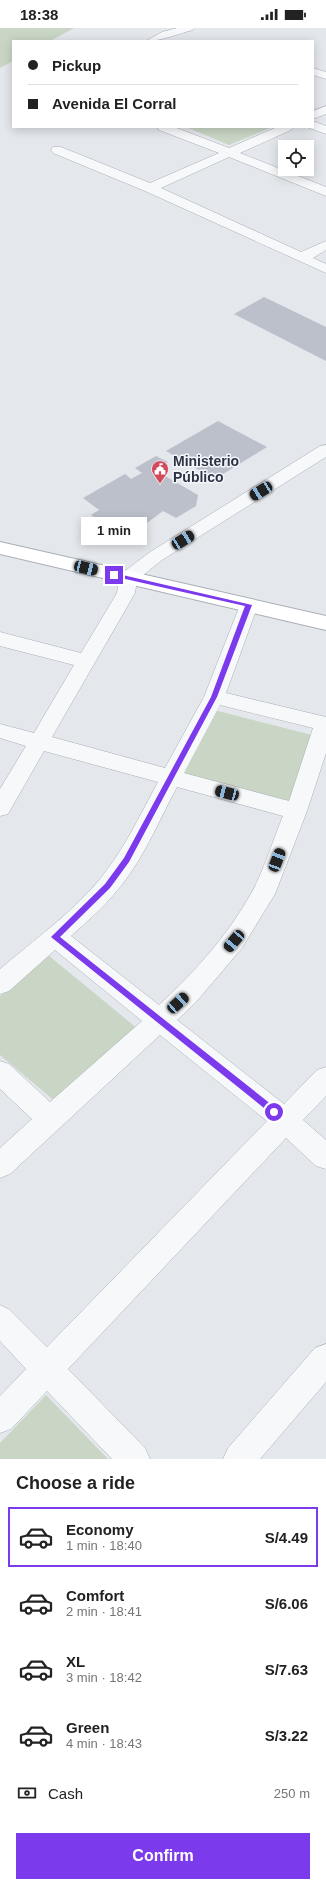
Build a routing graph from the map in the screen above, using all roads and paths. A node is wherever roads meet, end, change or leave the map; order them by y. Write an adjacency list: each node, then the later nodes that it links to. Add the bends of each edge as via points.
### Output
1 (189, 28): 2 (street)
2 (153, 40)
3 (314, 71): 4 (street)
4 (326, 76)
5 (326, 110): 6 (street)
6 (314, 116)
7 (314, 125): 10 (street)
8 (166, 128): 12 (street)
9 (285, 128): 12 (street)
10 (326, 130)
11 (58, 150): 13 (street)
12 (230, 152): 13 (street); 14 (street)
13 (150, 188): 16 (street)
14 (326, 192)
15 (326, 245): 16 (street)
16 (301, 258): 17 (street)
17 (326, 269)
18 (326, 450): 20 (street, via 156,556)
19 (0, 548): 20 (street)
20 (128, 578): 21 (street); 24 (street, via 126,593)
21 (249, 605): 22 (street); 25 (street)
22 (326, 622)
23 (0, 639): 24 (street)
24 (86, 661): 28 (street)
25 (214, 697): 26 (street); 29 (street)
26 (326, 724): 31 (street)
27 (0, 731): 28 (street)
28 (40, 742): 29 (street); 30 (street)
29 (171, 778): 31 (street); 32 (street, via 127,860 108,886)
30 (0, 808)
31 (296, 811): 34 (street, via 263,894 234,941 187,995)
32 (55, 937): 33 (street); 34 (street)
33 (0, 984)
34 (159, 1020): 37 (street); 38 (street)
35 (0, 1072): 37 (street)
36 (326, 1078): 38 (street)
37 (51, 1120): 40 (street)
38 (286, 1121): 39 (street); 43 (street)
39 (326, 1157)
40 (0, 1165)
41 (0, 1320): 43 (street)
42 (325, 1362): 46 (street)
43 (48, 1369): 44 (street); 45 (street)
44 (0, 1418)
45 (134, 1459)
46 (239, 1459)

